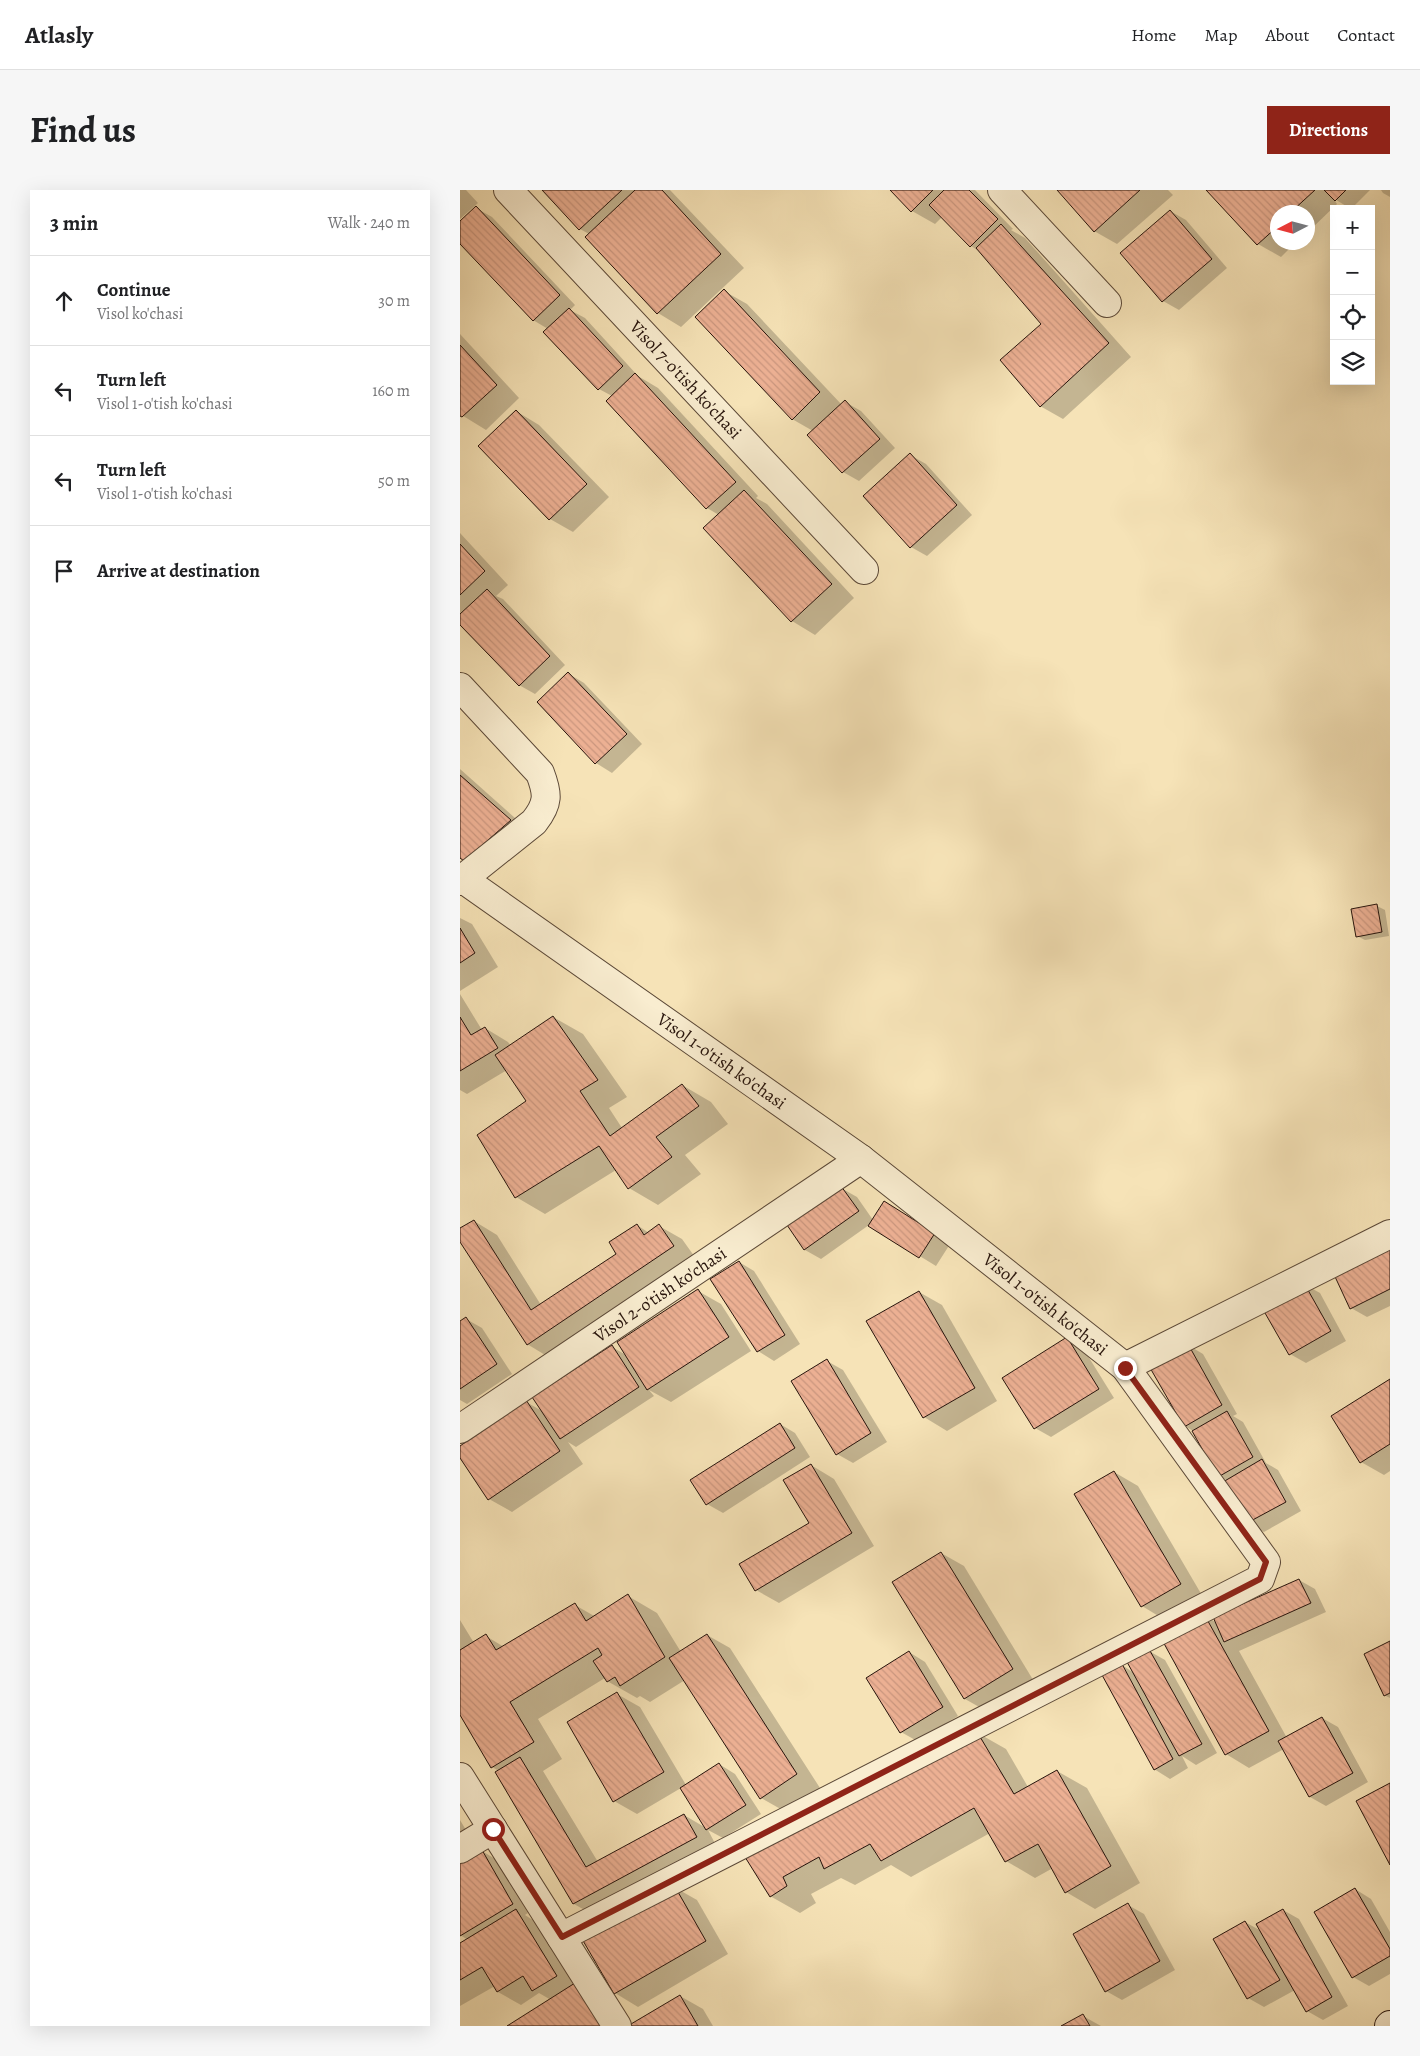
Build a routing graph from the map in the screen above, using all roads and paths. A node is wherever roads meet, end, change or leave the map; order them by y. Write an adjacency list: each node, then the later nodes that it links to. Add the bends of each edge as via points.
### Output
1 (508, 190): 4 (street, Visol 7-o'tish ko'chasi)
2 (1002, 190): 3 (street)
3 (1107, 303)
4 (864, 570)
5 (460, 688): 6 (street, via 540,773 547,799 534,822)
6 (461, 880): 7 (street, Visol 1-o'tish ko'chasi)
7 (861, 1160): 9 (street, Visol 1-o'tish ko'chasi); 10 (street, Visol 2-o'tish ko'chasi)
8 (1390, 1234): 9 (street)
9 (1125, 1368): 14 (street, Visol 1-o'tish ko'chasi, via 1266,1562 1260,1579)
10 (460, 1429)
11 (460, 1776): 12 (street)
12 (493, 1829): 13 (street); 14 (street)
13 (460, 1849)
14 (562, 1937): 15 (street)
15 (617, 2026)

